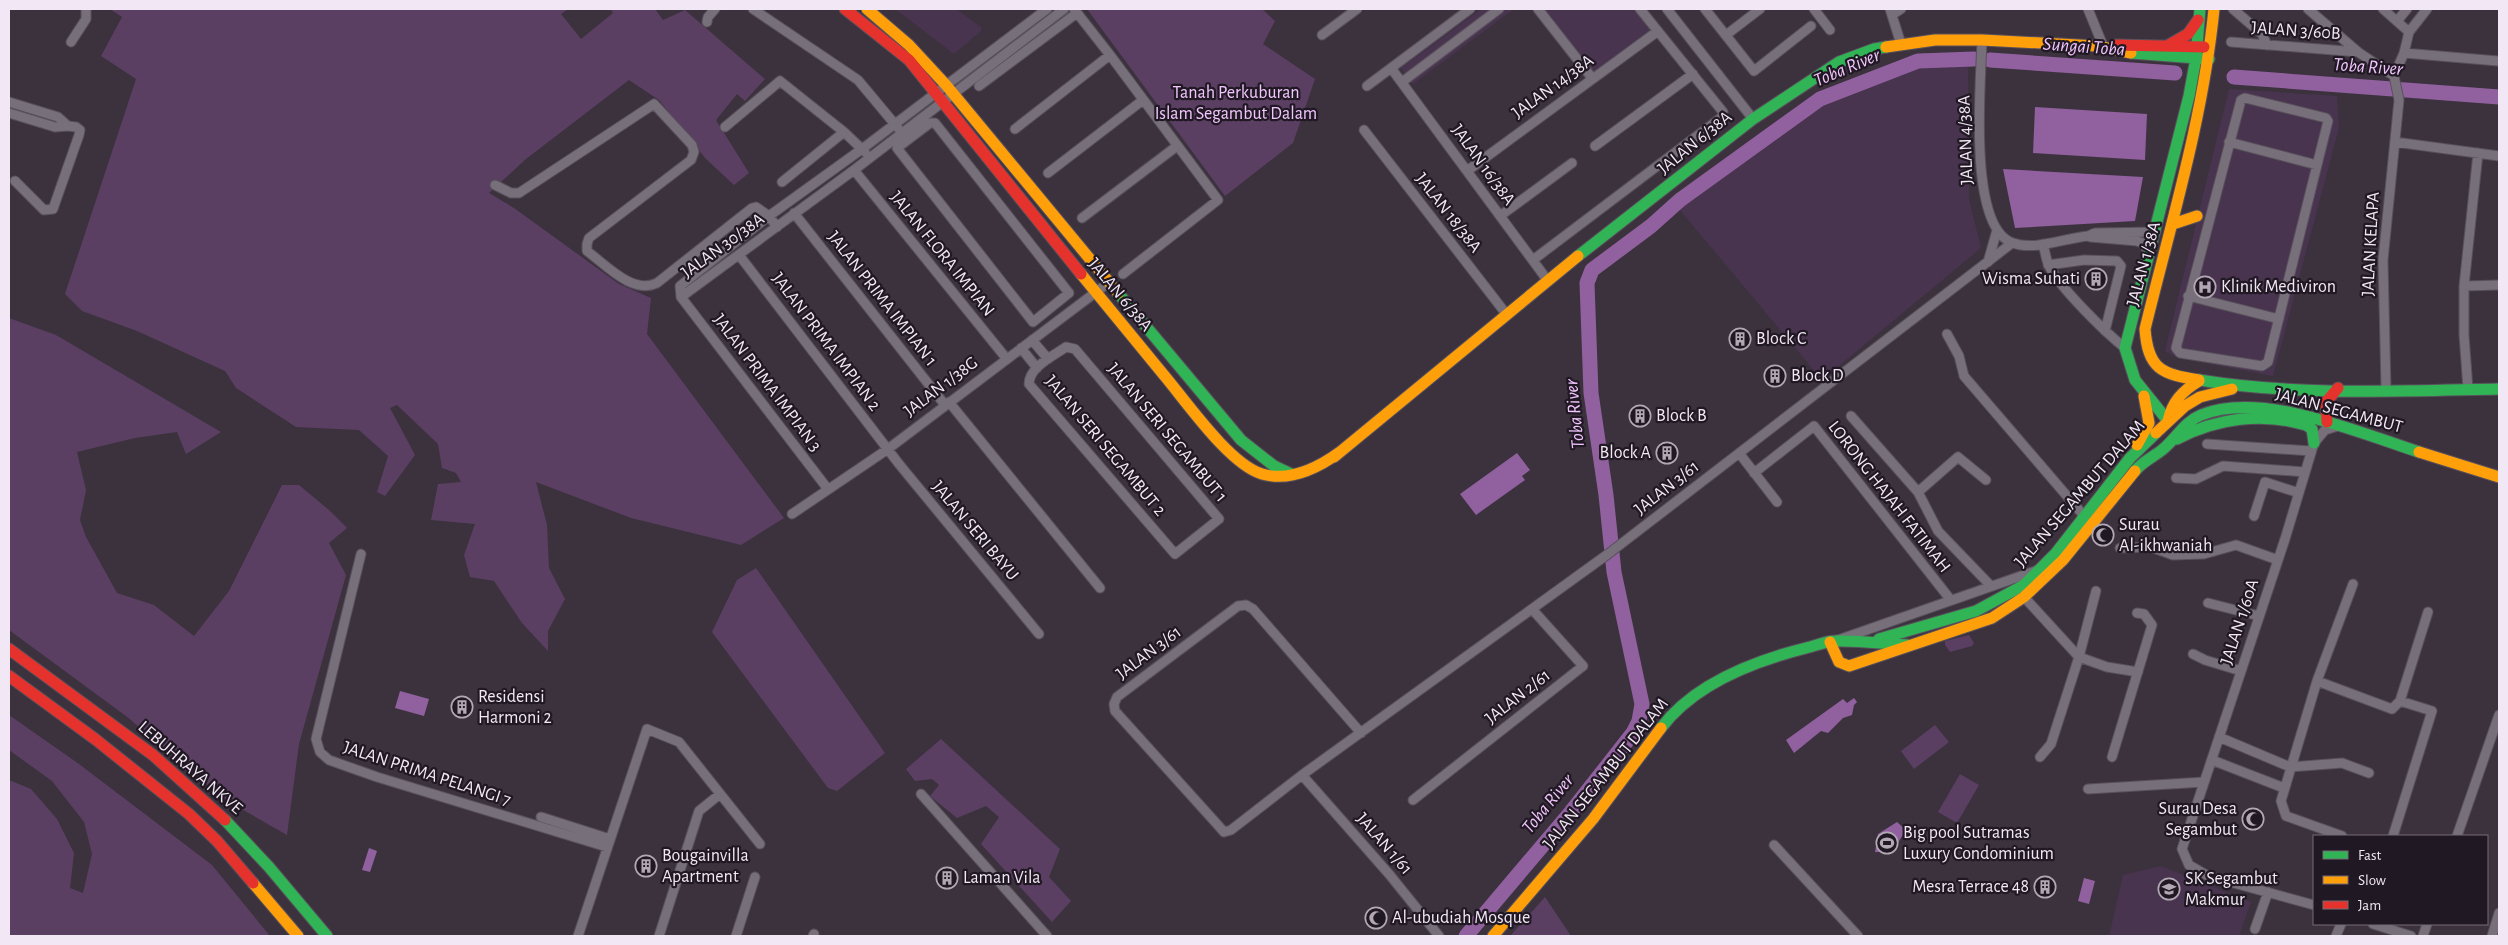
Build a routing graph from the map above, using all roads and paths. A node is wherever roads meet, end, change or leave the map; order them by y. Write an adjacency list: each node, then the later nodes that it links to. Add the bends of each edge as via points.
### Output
1 (86, 9): 39 (street, via 86,19)
2 (715, 9): 29 (street)
3 (752, 9): 66 (street, via 858,80)
4 (845, 9): 61 (main road, JALAN 6/38A, via 909,60)
5 (868, 9): 59 (main road, JALAN 6/38A, via 905,39)
6 (1047, 9): 30 (street, JALAN 30/38A)
7 (1064, 9): 35 (street, JALAN 30/38A)
8 (1357, 9): 36 (street)
9 (1470, 9): 52 (street)
10 (1499, 9): 56 (street)
11 (1538, 9): 54 (street)
12 (1640, 9): 33 (street)
13 (1667, 9): 65 (street)
14 (1705, 9): 37 (street)
15 (1760, 9): 37 (street)
16 (1814, 9): 32 (street)
17 (1900, 9): 26 (street)
18 (2088, 9): 43 (street)
19 (2214, 9): 44 (main road, JALAN 1/38A)
20 (2233, 9): 42 (street, via 2262,34)
21 (2308, 9): 47 (street)
22 (2383, 9): 28 (street)
23 (2407, 9): 28 (street)
24 (2427, 9): 34 (street)
25 (1075, 11): 49 (street); 57 (street)
26 (1891, 12): 41 (street)
27 (2200, 13): 45 (main road, via 2188,34); 46 (main road, JALAN 1/38A)
28 (2397, 21): 34 (street)
29 (707, 22)
30 (1025, 26): 35 (street); 59 (street, JALAN 30/38A)
31 (1811, 26): 37 (street, via 1754,71)
32 (1830, 30)
33 (1658, 31): 53 (street); 54 (street, JALAN 14/38A)
34 (2410, 32): 48 (street)
35 (1032, 34): 59 (street, JALAN 30/38A)
36 (1322, 35)
37 (1726, 36)
38 (1982, 40): 41 (main road, JALAN 6/38A); 43 (main road, JALAN 6/38A); 100 (street, JALAN 4/38A, via 1980,161 1985,196)
39 (70, 42)
40 (2230, 42): 42 (street, JALAN 3/60B)
41 (1901, 44): 65 (main road, JALAN 6/38A, via 1874,49 1839,62)
42 (2267, 45): 47 (street, JALAN 3/60B)
43 (2101, 46): 45 (main road, JALAN 6/38A, via 2140,54)
44 (2211, 47): 46 (main road, JALAN 6/38A); 50 (main road, JALAN 1/38A)
45 (2170, 51): 46 (main road, JALAN 6/38A); 60 (main road, via 2183,66 2189,81)
46 (2196, 52): 50 (main road, JALAN 6/38A); 60 (main road, JALAN 1/38A)
47 (2358, 52): 55 (street)
48 (2404, 53): 51 (street); 55 (street)
49 (1110, 55): 62 (street); 69 (street)
50 (2209, 59): 91 (main road, JALAN 1/38A, via 2203,100)
51 (2498, 61)
52 (1391, 68): 56 (street, JALAN 16/38A); 58 (street)
53 (1693, 74): 77 (street); 107 (street, JALAN 6/38A, via 1723,112 1722,116)
54 (1592, 78): 86 (street, JALAN 14/38A)
55 (2394, 78): 74 (street, JALAN KELAPA, via 2399,100)
56 (1402, 82): 86 (street, JALAN 16/38A)
57 (979, 86)
58 (1367, 86)
59 (950, 89): 61 (street, JALAN 30/38A); 112 (main road, JALAN 6/38A)
60 (2189, 96): 82 (main road, JALAN 1/38A)
61 (939, 98): 66 (street, JALAN 30/38A); 72 (street, JALAN 30/38A); 115 (main road, JALAN 6/38A)
62 (1143, 100): 76 (street); 87 (street)
63 (9, 102): 67 (street, via 58,117)
64 (9, 113): 67 (street, via 55,127)
65 (1753, 119): 111 (main road, JALAN 6/38A)
66 (895, 124): 72 (street); 78 (street, JALAN 30/38A)
67 (68, 126): 88 (street, via 80,130 53,208 44,210)
68 (725, 127): 71 (street, via 780,81)
69 (1015, 129)
70 (1364, 130): 118 (street, JALAN 18/38A)
71 (844, 132): 78 (street); 89 (street)
72 (902, 133): 75 (street, JALAN 30/38A)
73 (2229, 142): 84 (street); 84 (street, via 2241,100 2245,98 2326,118 2328,121); 97 (street)
74 (2395, 142): 79 (street); 133 (street, JALAN KELAPA, via 2383,260)
75 (894, 144): 75 (street, via 935,123 1069,293 1032,322); 81 (street, JALAN 30/38A)
76 (1177, 146): 96 (street); 110 (street, via 1218,200)
77 (1595, 146)
78 (862, 149): 81 (street); 93 (street, JALAN 30/38A)
79 (2478, 153): 80 (street); 114 (street)
80 (2499, 156)
81 (869, 157): 85 (street, JALAN 30/38A)
82 (2173, 161): 91 (main road); 101 (main road, JALAN 1/38A)
83 (1572, 163): 94 (street)
84 (2317, 165): 119 (street)
85 (854, 170): 92 (street, JALAN 30/38A); 125 (street, JALAN FLORA IMPIAN)
86 (1467, 171): 94 (street, JALAN 16/38A)
87 (1048, 173)
88 (14, 181)
89 (782, 182)
90 (495, 185): 93 (street, via 511,193 519,193 654,104 692,145 694,152 690,160 590,238 587,251 628,281 646,288 657,283 752,208 756,207)
91 (2174, 207): 95 (main road); 98 (main road, JALAN 1/38A); 106 (main road)
92 (794, 213): 99 (street, JALAN 30/38A); 135 (street, JALAN PRIMA IMPIAN 1)
93 (769, 216): 99 (street); 117 (street, JALAN 30/38A, via 683,282 679,292)
94 (1500, 216): 107 (street, JALAN 16/38A)
95 (2196, 216): 97 (street); 98 (main road)
96 (1082, 218)
97 (2208, 219): 116 (street)
98 (2173, 224): 128 (main road, JALAN 1/38A, via 2146,330 2147,349 2157,368 2174,376)
99 (777, 227): 105 (street, JALAN 30/38A)
100 (1997, 230): 103 (street, JALAN 4/38A); 108 (street)
101 (2156, 232): 102 (street, via 2095,233); 106 (main road, JALAN 1/38A)
102 (2088, 236): 104 (street); 106 (street, via 2137,241 2146,244)
103 (2012, 243): 104 (street); 108 (street, JALAN 3/61)
104 (2043, 244): 109 (street)
105 (739, 255): 117 (street, JALAN 30/38A); 144 (street, JALAN PRIMA IMPIAN 2)
106 (2150, 256): 124 (main road, JALAN 1/38A)
107 (1532, 260): 111 (street, JALAN 16/38A)
108 (1988, 262): 146 (street, JALAN 3/61)
109 (2048, 266): 120 (street); 120 (street, via 2084,260 2117,261 2121,266)
110 (1122, 274)
111 (1548, 281): 118 (main road, JALAN 6/38A)
112 (1108, 283): 115 (street, JALAN 1/38G); 143 (main road, JALAN 6/38A)
113 (2499, 285): 114 (street)
114 (2464, 286): 131 (street)
115 (1095, 292): 122 (street, JALAN 1/38G); 147 (main road, JALAN 6/38A, via 1214,436)
116 (2188, 296): 119 (street); 119 (street, via 2176,348 2180,353 2262,366 2268,362)
117 (681, 297): 155 (street, JALAN PRIMA IMPIAN 3)
118 (1507, 315): 151 (main road, JALAN 6/38A, via 1334,457 1308,471)
119 (2280, 319)
120 (2105, 331): 124 (street)
121 (1947, 334): 161 (street, via 1959,356 1964,376)
122 (1032, 340): 123 (street, JALAN 1/38G); 126 (street)
123 (1020, 348): 125 (street, JALAN 1/38G); 127 (street)
124 (2125, 348): 134 (main road, JALAN 1/38A, via 2128,367)
125 (1006, 358): 135 (street, JALAN 1/38G)
126 (1048, 359): 127 (street, JALAN SERI SEGAMBUT 2); 164 (street, JALAN SERI SEGAMBUT 1, via 1066,347 1075,348 1219,518)
127 (1037, 368): 164 (street, JALAN SERI SEGAMBUT 2, via 1030,384)
128 (2199, 381): 129 (main road, JALAN 1/38A); 137 (main road, via 2175,398)
129 (2264, 386): 130 (main road, JALAN SEGAMBUT); 137 (main road, JALAN SEGAMBUT DALAM, via 2200,397)
130 (2338, 388): 133 (main road, JALAN SEGAMBUT); 138 (main road, via 2326,402)
131 (2468, 389): 132 (main road, JALAN SEGAMBUT); 133 (main road, JALAN SEGAMBUT)
132 (2499, 389)
133 (2386, 390)
134 (2143, 394): 137 (main road, JALAN 1/38A); 148 (main road, via 2149,423)
135 (947, 403): 144 (street, JALAN 1/38G); 169 (street, JALAN PRIMA IMPIAN 1)
136 (1851, 416): 156 (street)
137 (2168, 421): 139 (main road); 148 (main road, JALAN SEGAMBUT DALAM)
138 (2327, 422): 139 (main road, JALAN SEGAMBUT, via 2249,407 2215,411); 140 (main road, JALAN SEGAMBUT)
139 (2186, 424): 145 (main road, JALAN SEGAMBUT DALAM)
140 (2339, 426): 142 (street, via 2325,430); 152 (main road, JALAN SEGAMBUT)
141 (2207, 444): 142 (street)
142 (2313, 447): 145 (main road, via 2312,429 2302,424 2244,418 2204,425); 149 (street, JALAN 1/60A)
143 (1249, 448): 147 (main road, via 1250,457 1246,460); 151 (main road, JALAN 6/38A, via 1278,470)
144 (888, 449): 155 (street, JALAN 1/38G); 178 (street, JALAN SERI BAYU)
145 (2163, 449): 171 (main road, JALAN SEGAMBUT DALAM, via 2139,466 2063,560)
146 (1739, 453): 150 (street); 174 (street, JALAN 3/61)
147 (1236, 456): 151 (main road, JALAN 6/38A, via 1262,474 1275,477)
148 (2130, 458): 161 (main road, JALAN SEGAMBUT DALAM)
149 (2305, 472): 153 (street, via 2222,466 2196,479); 157 (street, JALAN 1/60A)
150 (1754, 473): 158 (street); 172 (street, LORONG HAJAH FATIMAH, via 1814,426)
151 (1294, 474)
152 (2499, 477)
153 (2176, 478)
154 (1986, 480): 156 (street, via 1958,456)
155 (828, 488): 159 (street, JALAN 1/38G)
156 (1918, 492): 168 (street, via 1938,530)
157 (2299, 493): 160 (street, via 2265,482); 165 (street, JALAN 1/60A)
158 (1777, 502)
159 (792, 514)
160 (2254, 516)
161 (2085, 517): 166 (main road, JALAN SEGAMBUT DALAM)
162 (2120, 548): 165 (street, via 2151,548 2173,555 2197,554 2236,545)
163 (361, 554): 209 (street, JALAN PRIMA PELANGI 7, via 316,739 320,752 329,760 377,778)
164 (1175, 554)
165 (2278, 560): 177 (street, JALAN 1/60A)
166 (2040, 569): 168 (street); 180 (main road, JALAN SEGAMBUT DALAM, via 2024,585 1976,610)
167 (2353, 584): 188 (street)
168 (1990, 585): 172 (street)
169 (1100, 588)
170 (2096, 591): 184 (street)
171 (2024, 597): 181 (main road, JALAN SEGAMBUT DALAM, via 1992,618); 184 (street)
172 (1950, 599): 179 (street)
173 (2208, 603): 177 (street)
174 (1532, 609): 191 (street, JALAN 3/61); 204 (street, JALAN 2/61, via 1583,666)
175 (2428, 612): 189 (street)
176 (2137, 613): 186 (street, via 2144,614 2152,625)
177 (2259, 616): 185 (street, JALAN 1/60A)
178 (1039, 634)
179 (1832, 642): 180 (main road, JALAN SEGAMBUT DALAM); 181 (main road, via 1839,662 1846,666); 225 (main road, JALAN SEGAMBUT DALAM, via 1758,663 1718,681 1691,698 1669,718 1593,819)
180 (1870, 642): 181 (main road, JALAN SEGAMBUT DALAM)
181 (1911, 646)
182 (9, 649): 219 (main road, LEBUHRAYA NKVE, via 110,723 204,800 233,827)
183 (2193, 654): 185 (street)
184 (2079, 657): 186 (street, via 2107,667); 193 (street, via 2051,744)
185 (2241, 671): 192 (street, JALAN 1/60A)
186 (2138, 672): 194 (street)
187 (9, 676): 218 (main road, LEBUHRAYA NKVE, via 189,814 217,841)
188 (2317, 681): 189 (street, via 2382,707 2392,709); 196 (street)
189 (2400, 701): 207 (street, via 2432,712)
190 (2499, 715): 208 (street)
191 (1361, 733): 198 (street, JALAN 3/61); 198 (street, JALAN 3/61, via 1253,609 1246,605 1238,606 1117,697 1114,704 1115,711 1224,832 1231,830)
192 (2219, 737): 195 (street, JALAN 1/60A); 196 (street)
193 (2040, 757)
194 (2112, 758)
195 (2212, 760): 199 (street, JALAN 1/60A); 201 (street)
196 (2290, 767): 197 (street, via 2342,763); 201 (street)
197 (2369, 772)
198 (1302, 775): 224 (street, JALAN 1/61)
199 (2204, 782): 200 (street); 213 (street, JALAN 1/60A, via 2182,849 2189,865 2226,882)
200 (2088, 788)
201 (2284, 788): 206 (street, via 2281,801 2286,816)
202 (720, 794): 209 (street, via 679,742 647,729); 210 (street); 221 (street, via 699,811)
203 (921, 794): 223 (street)
204 (1413, 800)
205 (541, 818): 209 (street)
206 (2339, 835)
207 (2393, 835)
208 (2458, 835)
209 (608, 843): 220 (street)
210 (760, 844)
211 (1774, 846): 226 (street)
212 (755, 877): 222 (street)
213 (2268, 892): 214 (street); 217 (street)
214 (2313, 905)
215 (2499, 913): 228 (street)
216 (2376, 925): 227 (street)
217 (2256, 929)
218 (298, 936)
219 (327, 936)
220 (578, 936)
221 (659, 936)
222 (736, 936)
223 (1047, 936)
224 (1439, 936)
225 (1493, 936)
226 (1858, 936)
227 (2412, 936)
228 (2492, 936)

